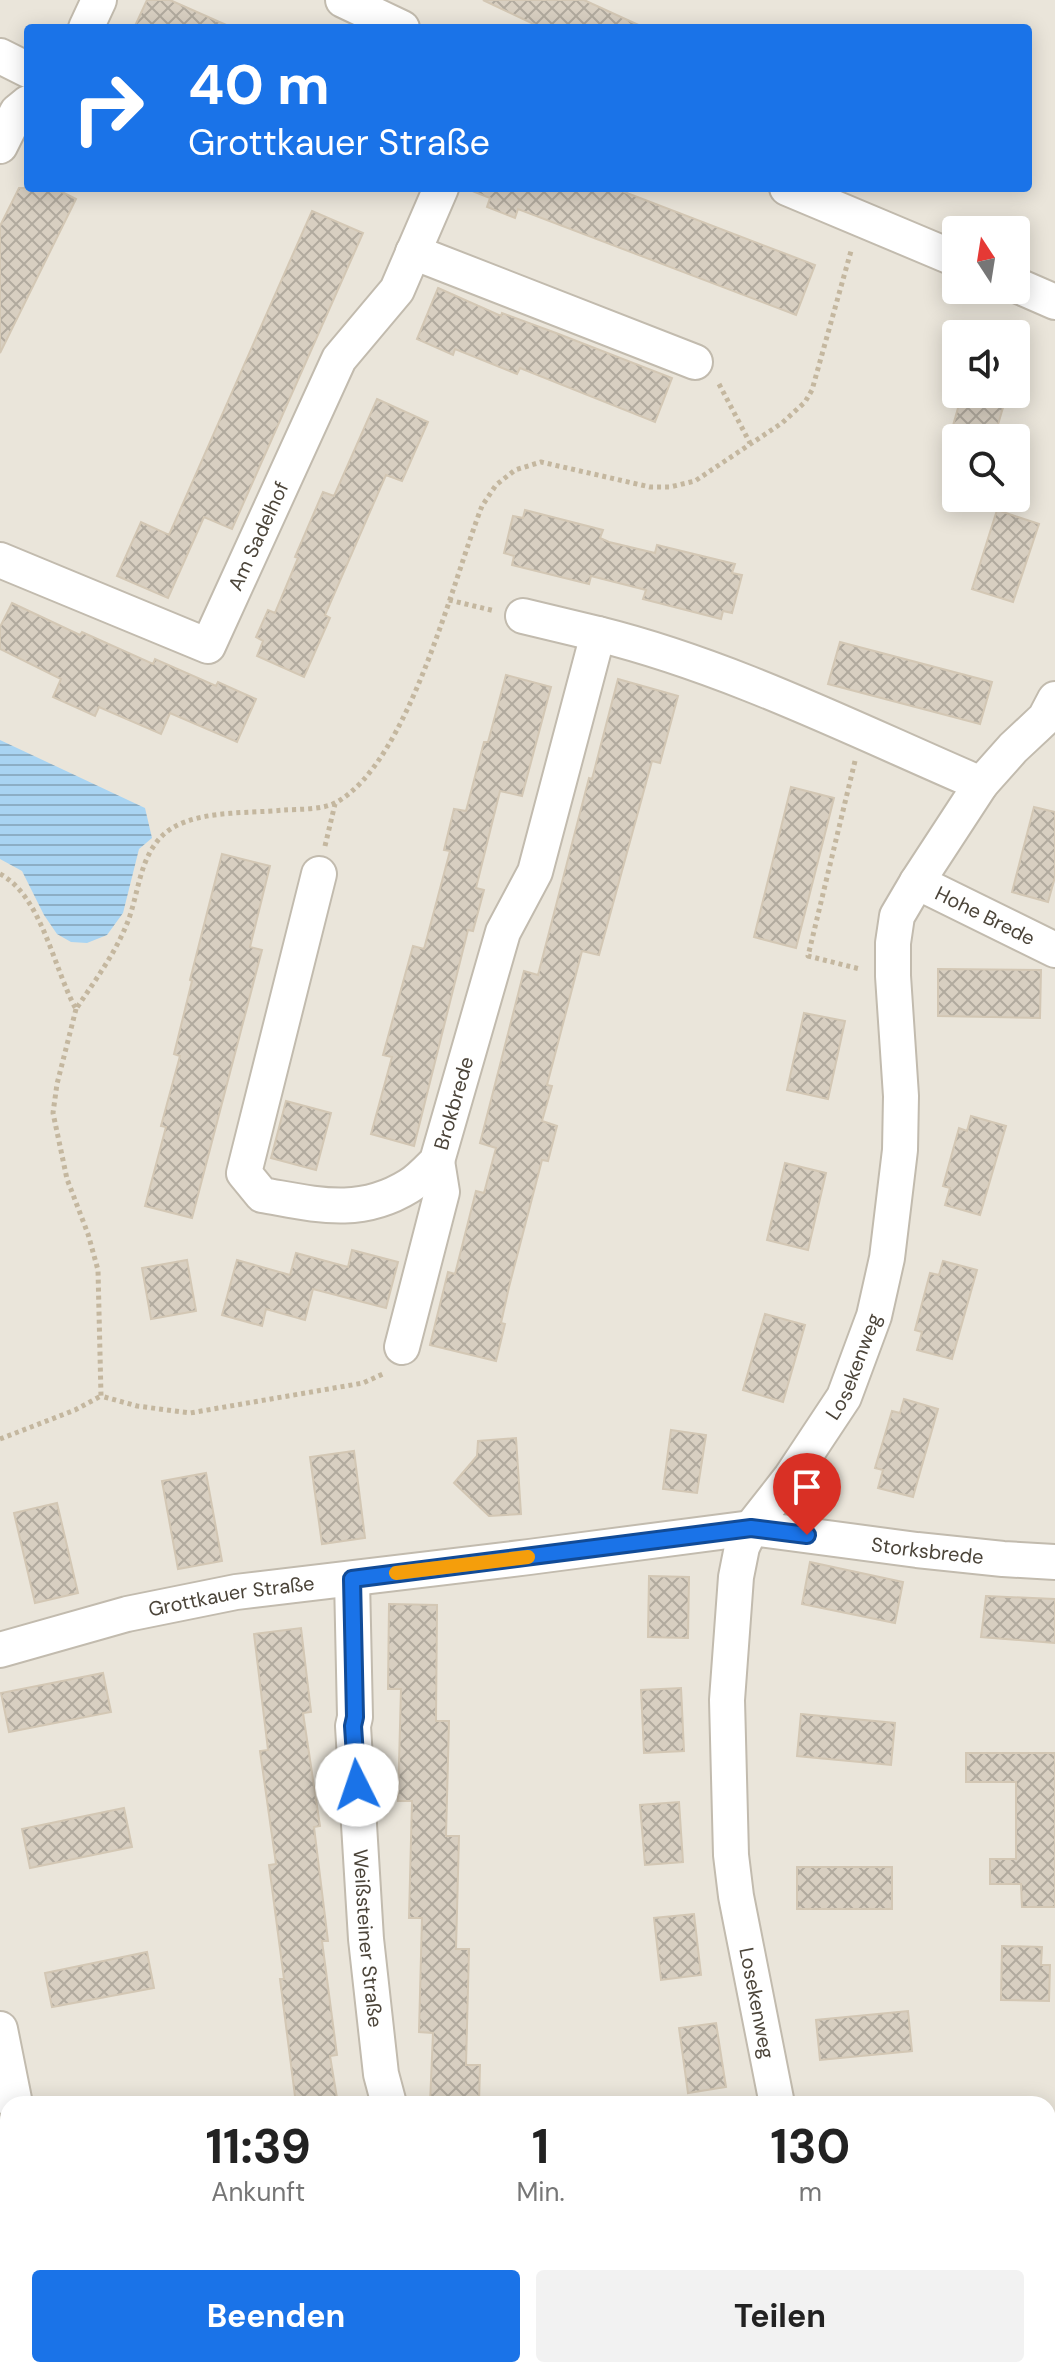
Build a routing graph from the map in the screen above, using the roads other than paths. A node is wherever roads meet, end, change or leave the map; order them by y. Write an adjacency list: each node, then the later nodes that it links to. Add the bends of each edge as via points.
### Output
1 (99, 0): 3 (street)
2 (343, 0): 4 (street)
3 (88, 24)
4 (394, 24)
5 (0, 56): 6 (street)
6 (24, 68)
7 (24, 106): 8 (street)
8 (0, 146)
9 (439, 192): 11 (street, Am Sadelhof)
10 (797, 192): 12 (street)
11 (413, 252): 15 (street); 16 (street, Am Sadelhof, via 397,290 339,359 208,646)
12 (942, 253)
13 (1030, 291): 14 (street)
14 (1055, 302)
15 (695, 362)
16 (9, 564)
17 (523, 616): 18 (street)
18 (598, 634): 20 (street, via 707,666); 24 (street, Brokbrede, via 535,872 503,932)
19 (1055, 699): 20 (street, Losekenweg, via 1045,718)
20 (981, 784): 22 (street, Losekenweg)
21 (319, 874): 24 (street, Brokbrede, via 244,1173 262,1195 354,1207 411,1186)
22 (917, 882): 23 (street, Hohe Brede); 26 (street, Losekenweg, via 897,916 893,943 900,1150 874,1316 844,1397)
23 (1055, 950)
24 (437, 1161): 25 (street, via 442,1192)
25 (402, 1347)
26 (751, 1528): 27 (street, Storksbrede); 28 (street, Grottkauer Straße); 33 (street, Losekenweg, via 736,1577 729,1675 731,1855)
27 (1055, 1562)
28 (352, 1579): 29 (street, Grottkauer Straße, via 221,1595 127,1614); 32 (street, Weißsteiner Straße, via 353,1726 366,1939)
29 (0, 1650)
30 (0, 2029): 31 (street)
31 (13, 2096)
32 (387, 2096)
33 (775, 2096)

